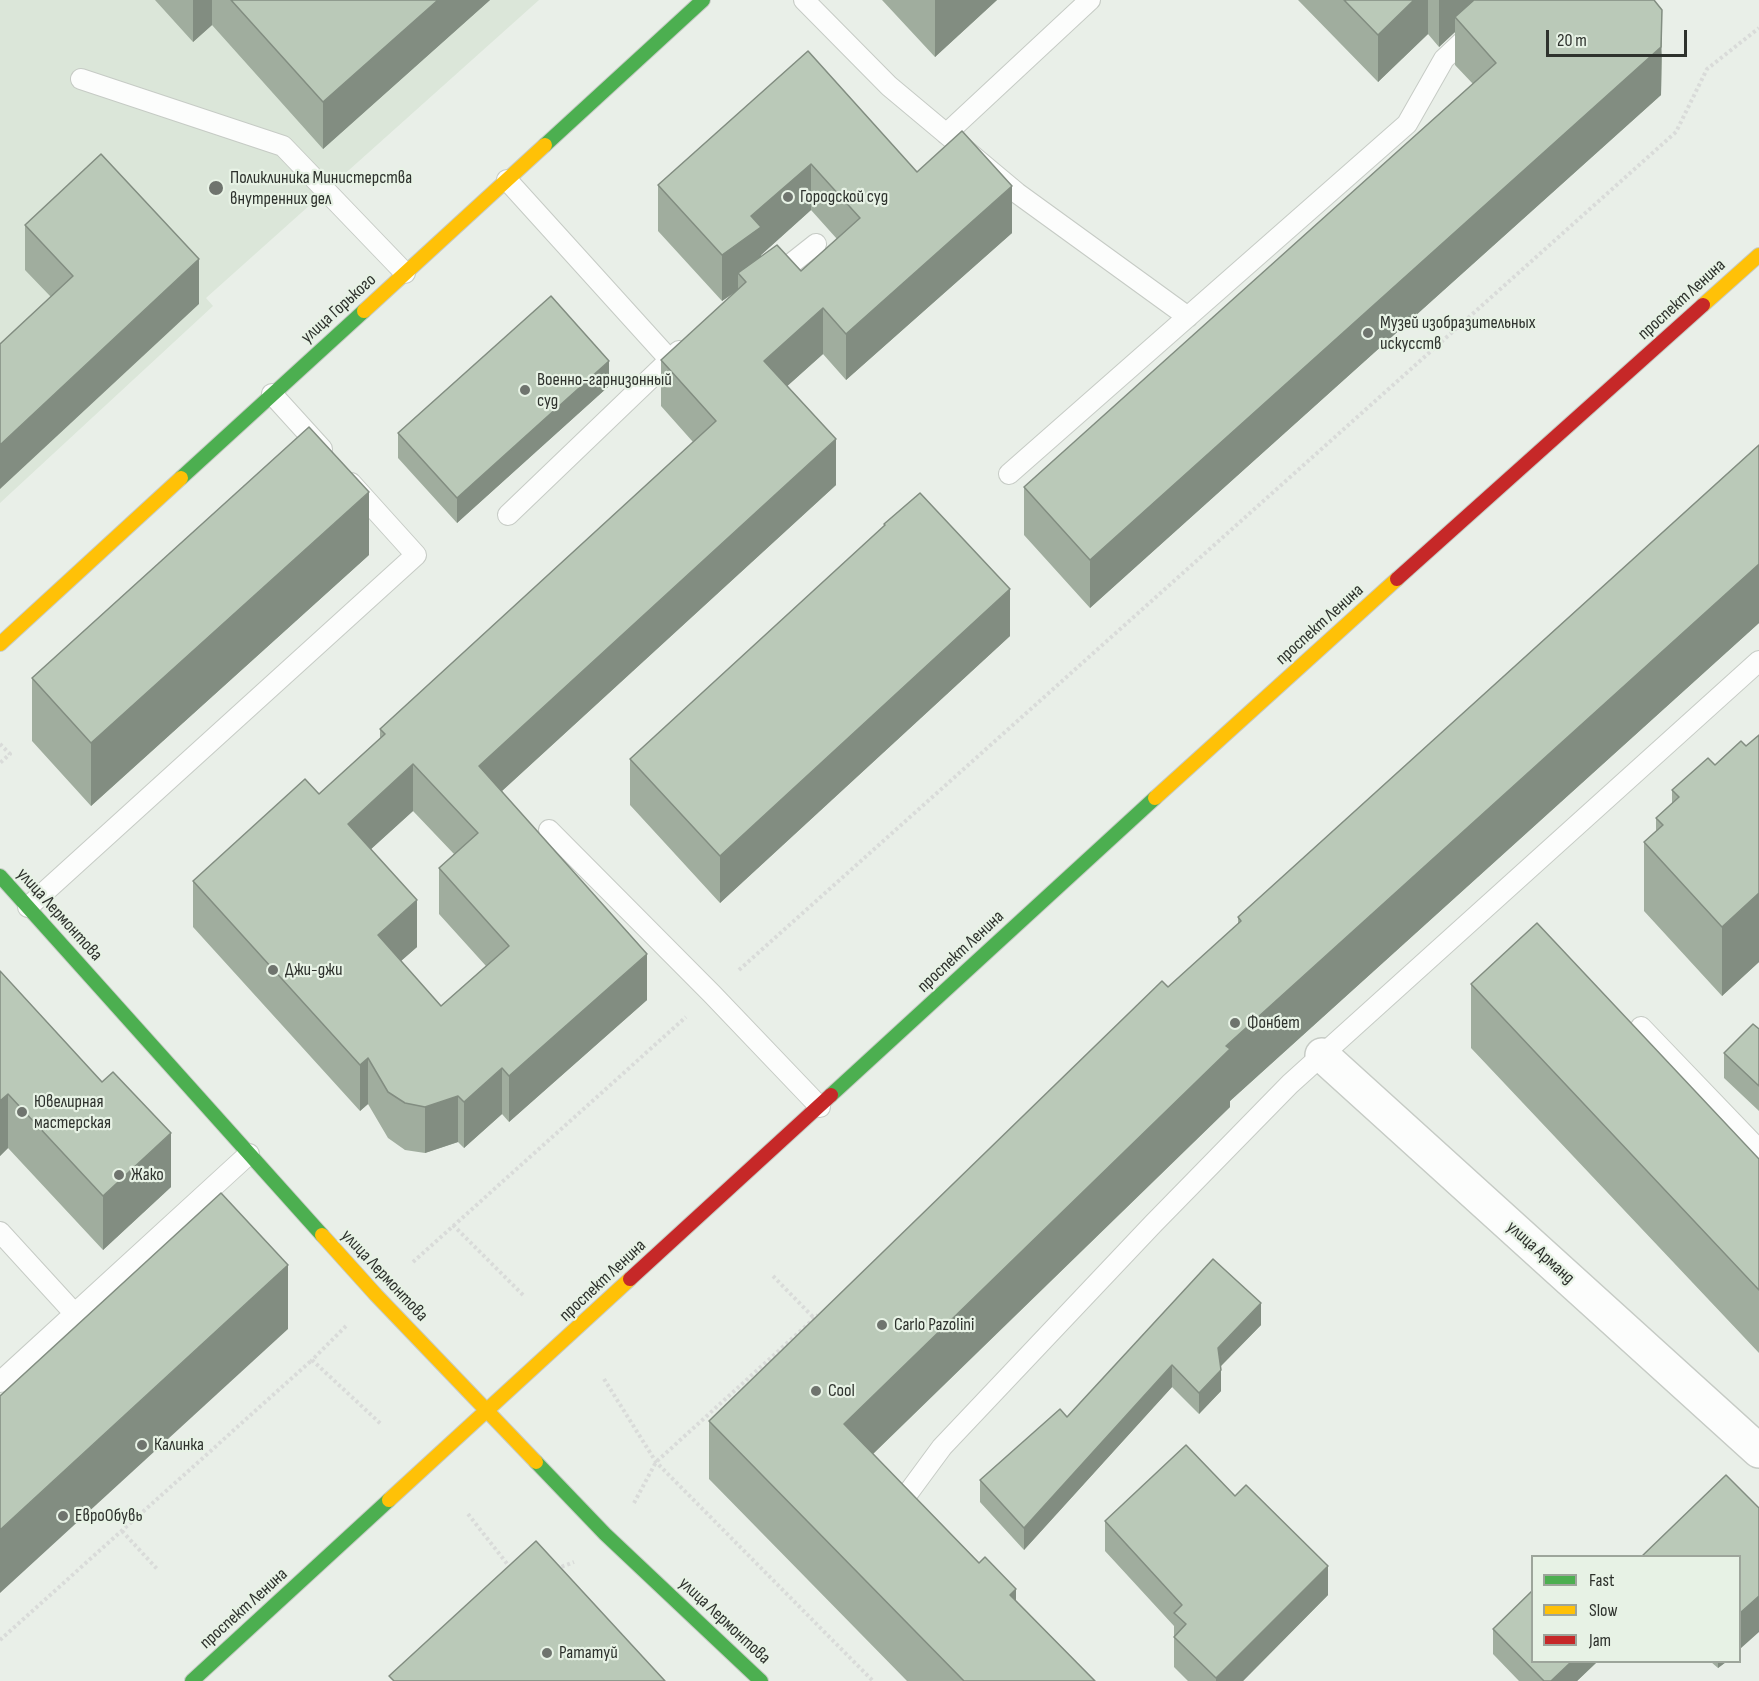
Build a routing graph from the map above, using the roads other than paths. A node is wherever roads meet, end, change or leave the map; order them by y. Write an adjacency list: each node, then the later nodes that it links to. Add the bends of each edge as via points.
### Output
1 (703, 0): 7 (main road, улица Горького)
2 (804, 0): 6 (lane, via 889,86)
3 (1090, 0): 6 (lane)
4 (1507, 0): 12 (lane, via 1444,59 1407,124)
5 (81, 79): 10 (lane, via 283,146)
6 (946, 134): 12 (lane, via 1017,194)
7 (507, 180): 10 (main road, улица Горького); 14 (lane)
8 (816, 244): 11 (lane)
9 (1759, 255): 25 (main road, проспект Ленина, via 1215,744)
10 (405, 273): 15 (main road, улица Горького)
11 (759, 290)
12 (1188, 317): 16 (lane)
13 (694, 337): 14 (lane)
14 (670, 360): 17 (lane)
15 (272, 394): 18 (main road, улица Горького); 22 (lane, via 416,555)
16 (1009, 474)
17 (508, 515)
18 (0, 644)
19 (1759, 661): 24 (lane)
20 (549, 830): 25 (lane)
21 (0, 876): 22 (main road, улица Лермонтова)
22 (28, 907): 27 (main road, улица Лермонтова)
23 (1641, 1027): 26 (lane)
24 (1322, 1055): 32 (street, улица Арманд); 33 (lane, via 1160,1216 942,1447 900,1504)
25 (820, 1107): 31 (main road, проспект Ленина)
26 (1759, 1150)
27 (249, 1154): 29 (lane); 31 (main road, улица Лермонтова)
28 (0, 1232): 29 (lane)
29 (75, 1314): 30 (lane)
30 (0, 1382)
31 (487, 1412): 34 (main road, проспект Ленина); 35 (main road, улица Лермонтова, via 605,1534)
32 (1759, 1452)
33 (917, 1520)
34 (192, 1681)
35 (761, 1681)

